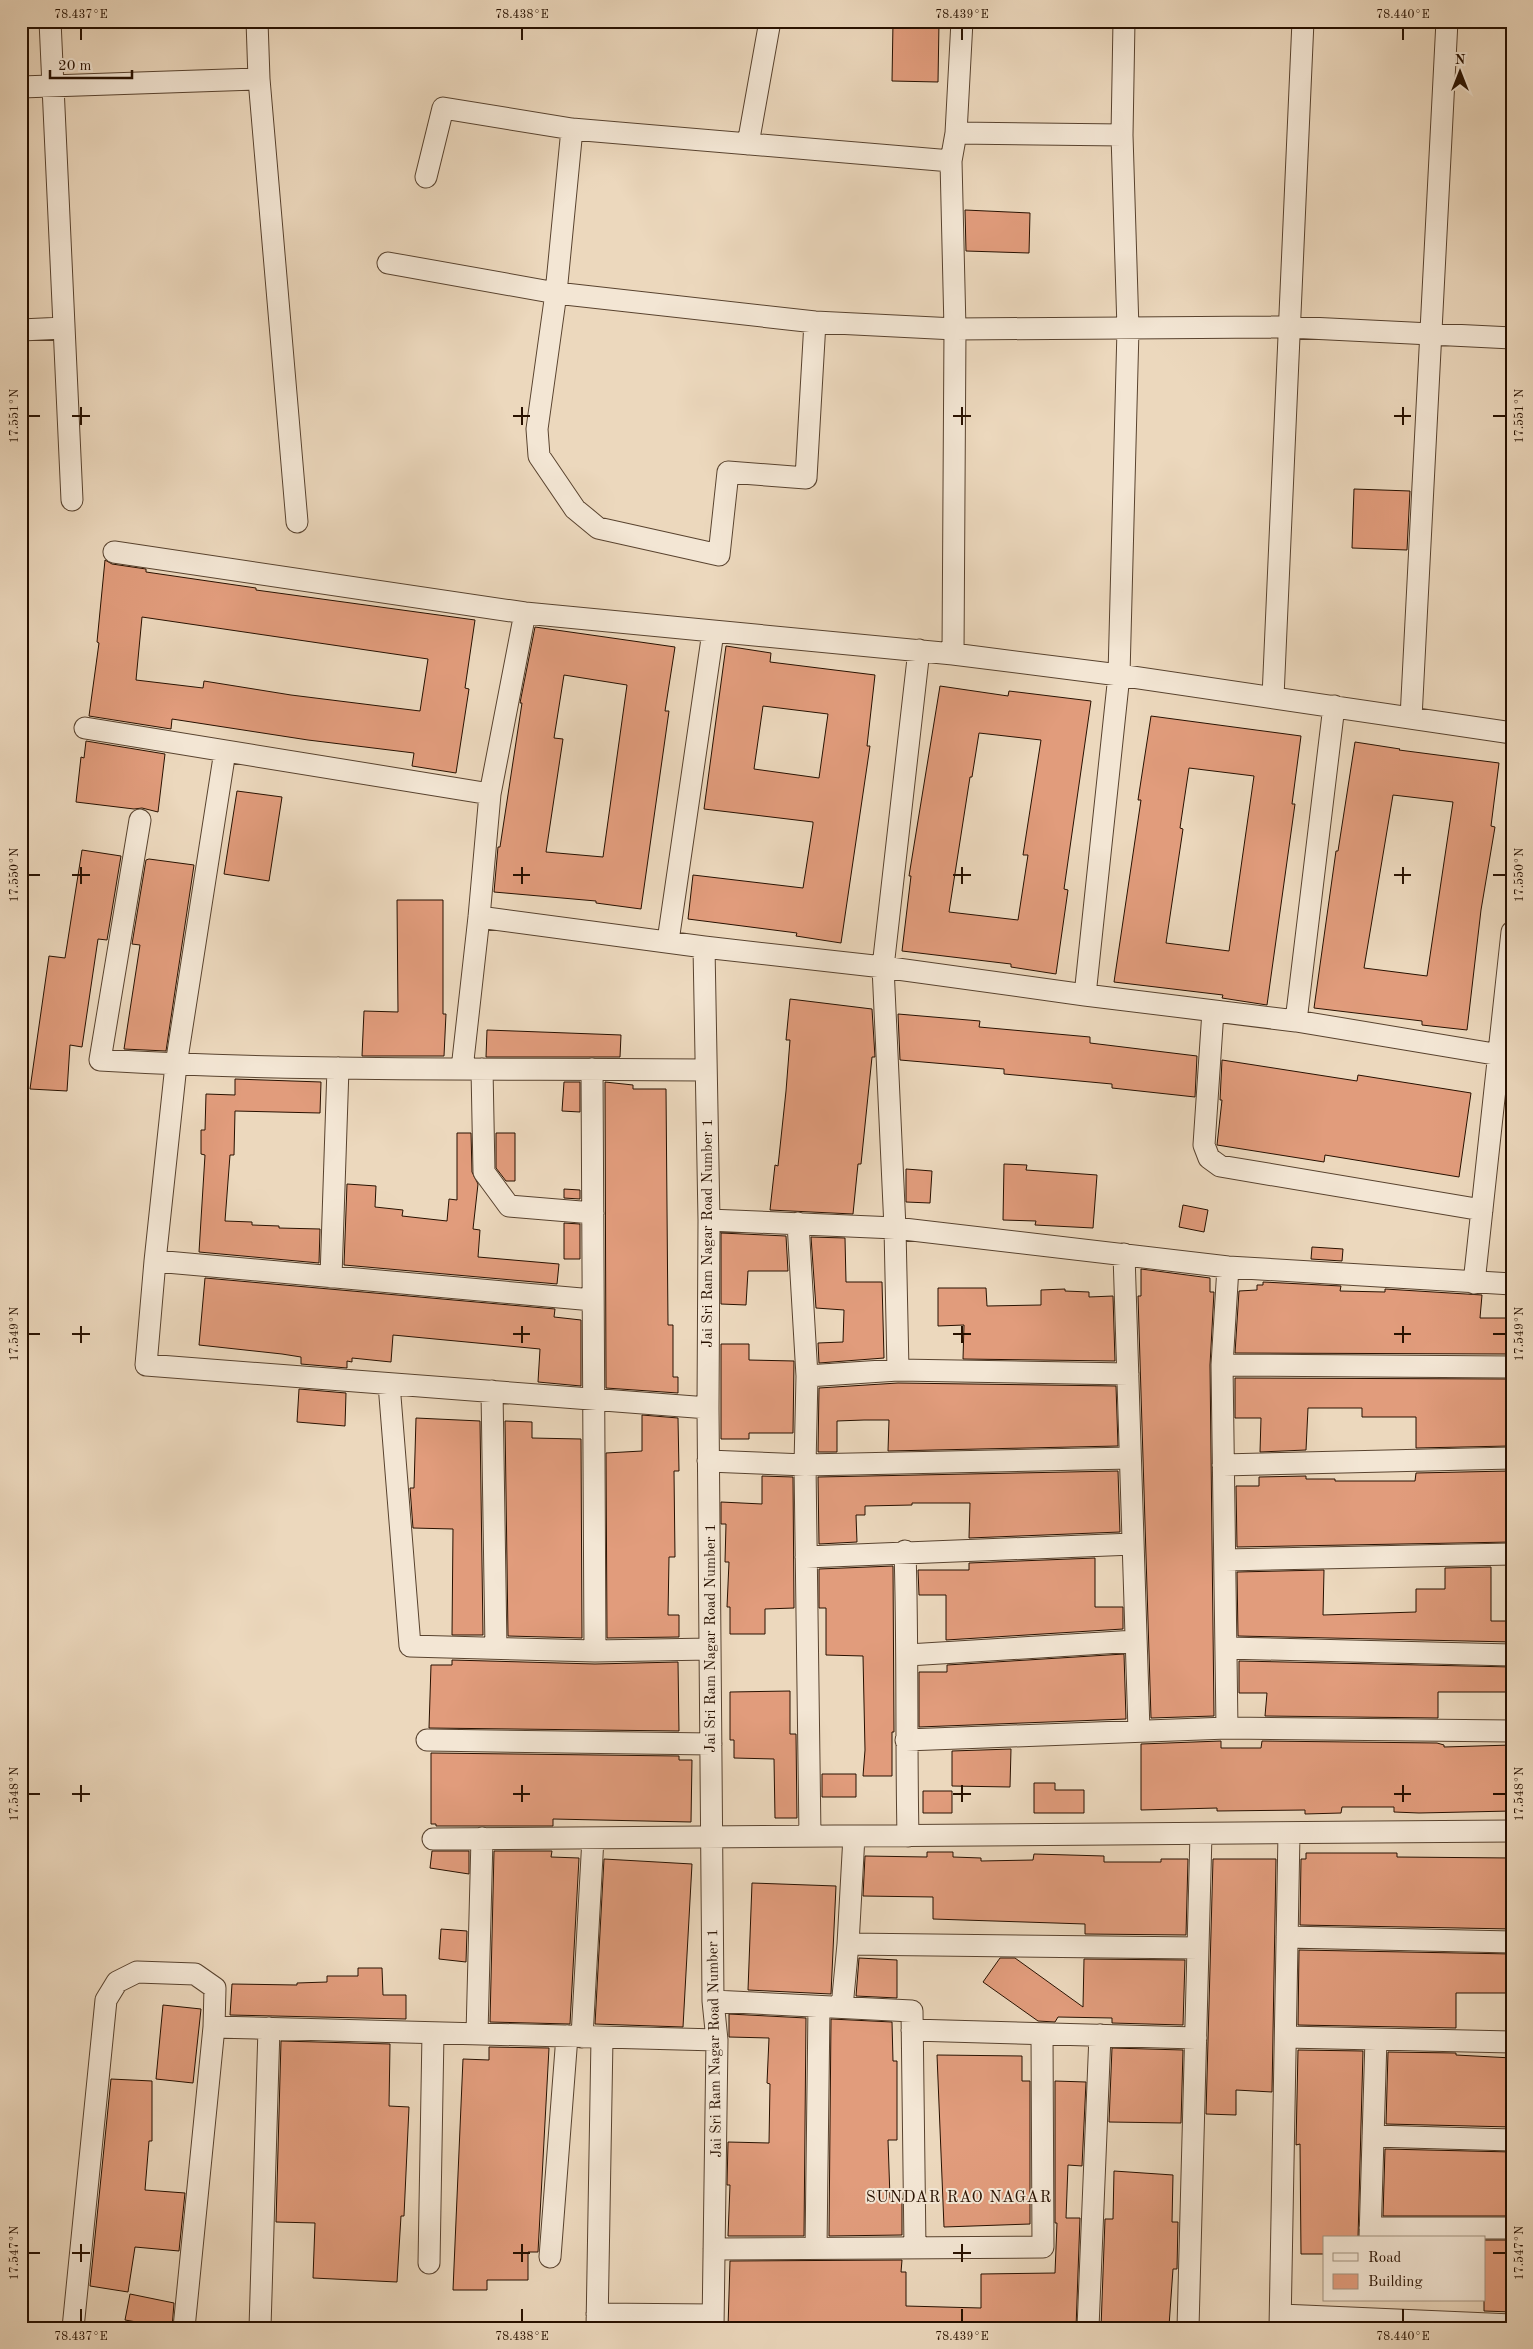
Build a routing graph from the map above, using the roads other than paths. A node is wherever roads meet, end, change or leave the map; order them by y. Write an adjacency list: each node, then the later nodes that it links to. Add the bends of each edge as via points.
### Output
1 (50, 21): 9 (street)
2 (257, 21): 8 (street)
3 (770, 21): 14 (street)
4 (962, 21): 12 (street)
5 (1124, 21): 13 (street)
6 (1303, 21): 20 (street)
7 (1447, 21): 25 (street)
8 (259, 79): 9 (street); 28 (street)
9 (53, 86): 10 (street); 21 (street)
10 (21, 87)
11 (572, 128): 14 (street); 16 (street, via 443,108); 18 (street)
12 (956, 133): 13 (street); 15 (street)
13 (1122, 136): 23 (street)
14 (748, 144): 15 (street)
15 (951, 161): 22 (street)
16 (426, 177)
17 (388, 263): 18 (street)
18 (556, 292): 19 (street); 19 (street, via 537,429 539,456 575,509 598,528 719,555 728,472 806,478)
19 (816, 322): 22 (street)
20 (1289, 327): 23 (street); 25 (street); 35 (street)
21 (64, 328): 24 (street); 27 (street)
22 (955, 329): 23 (street); 33 (street)
23 (1128, 329): 34 (street)
24 (21, 330)
25 (1430, 334): 26 (street); 37 (street)
26 (1512, 338)
27 (72, 500)
28 (297, 522)
29 (114, 552): 30 (street)
30 (525, 613): 31 (street); 41 (street)
31 (713, 632): 32 (street); 45 (street)
32 (919, 650): 33 (street); 47 (street)
33 (952, 654): 34 (street)
34 (1119, 675): 35 (street); 48 (street)
35 (1273, 697): 36 (street)
36 (1334, 706): 37 (street); 50 (street)
37 (1411, 718): 39 (street)
38 (85, 728): 40 (street)
39 (1512, 733)
40 (225, 751): 41 (street); 52 (street)
41 (490, 794): 43 (street)
42 (140, 820): 52 (street, via 100,1060)
43 (479, 917): 45 (street); 54 (street)
44 (1512, 932): 51 (street)
45 (668, 941): 46 (street)
46 (704, 947): 47 (street); 56 (street, Jai Sri Ram Nagar Road Number 1)
47 (883, 967): 48 (street); 61 (street)
48 (1085, 995): 49 (street)
49 (1213, 1011): 50 (street); 57 (street, via 1204,1145 1209,1158 1220,1166)
50 (1296, 1021): 51 (street)
51 (1504, 1056): 57 (street)
52 (176, 1065): 53 (street); 63 (street)
53 (338, 1068): 54 (street); 65 (street)
54 (472, 1069): 55 (street); 58 (street, via 484,1172 509,1206)
55 (592, 1069): 56 (street); 58 (street)
56 (705, 1070): 59 (street, Jai Sri Ram Nagar Road Number 1)
57 (1482, 1210): 66 (street)
58 (593, 1213): 68 (street)
59 (709, 1220): 60 (street); 77 (street, Jai Sri Ram Nagar Road Number 1)
60 (798, 1223): 61 (street); 73 (street)
61 (895, 1228): 62 (street); 71 (street)
62 (1124, 1254): 64 (street); 72 (street)
63 (155, 1260): 65 (street); 74 (street, via 146,1365)
64 (1228, 1268): 66 (street); 69 (street)
65 (331, 1277): 68 (street)
66 (1474, 1283): 67 (street)
67 (1512, 1284)
68 (593, 1300): 76 (street)
69 (1222, 1365): 70 (street); 82 (street)
70 (1512, 1367)
71 (898, 1370): 72 (street); 73 (street)
72 (1128, 1374): 78 (street)
73 (807, 1376): 81 (street)
74 (390, 1384): 75 (street); 89 (street, via 410,1646)
75 (492, 1391): 76 (street); 89 (street)
76 (594, 1399): 77 (street); 92 (street)
77 (708, 1408): 80 (street, Jai Sri Ram Nagar Road Number 1)
78 (1130, 1458): 81 (street); 83 (street)
79 (1512, 1458): 82 (street)
80 (708, 1461): 81 (street); 91 (street, Jai Sri Ram Nagar Road Number 1)
81 (805, 1465): 86 (street)
82 (1223, 1465): 87 (street)
83 (1133, 1544): 84 (street); 88 (street)
84 (905, 1551): 86 (street); 93 (street)
85 (1512, 1554): 87 (street)
86 (806, 1557): 104 (street)
87 (1225, 1560): 90 (street)
88 (1136, 1641): 93 (street); 96 (street)
89 (496, 1648): 92 (street)
90 (1226, 1648): 94 (street); 95 (street)
91 (710, 1649): 92 (street); 100 (street, Jai Sri Ram Nagar Road Number 1)
92 (595, 1651)
93 (908, 1655): 99 (street)
94 (1512, 1655)
95 (1227, 1728): 96 (street); 97 (street)
96 (1139, 1731): 99 (street)
97 (1512, 1731)
98 (427, 1740): 100 (street)
99 (906, 1740): 106 (street)
100 (711, 1744): 107 (street, Jai Sri Ram Nagar Road Number 1)
101 (1512, 1831): 102 (street)
102 (1289, 1833): 103 (street); 111 (street)
103 (1201, 1834): 106 (street); 114 (street)
104 (810, 1836): 105 (street); 107 (street)
105 (854, 1836): 106 (street); 113 (street)
106 (908, 1836)
107 (712, 1837): 109 (street); 115 (street, Jai Sri Ram Nagar Road Number 1)
108 (482, 1838): 109 (street); 110 (street); 122 (street)
109 (593, 1838): 125 (street)
110 (433, 1839)
111 (1287, 1936): 112 (street); 126 (street)
112 (1512, 1942)
113 (848, 1944): 114 (street); 117 (street)
114 (1198, 1948): 127 (street)
115 (713, 2001): 116 (street); 129 (street, Jai Sri Ram Nagar Road Number 1)
116 (820, 2007): 117 (street); 135 (street)
117 (842, 2007): 120 (street, via 912,2011)
118 (214, 2027): 119 (street); 145 (street, via 215,1988 195,1974 137,1972 117,1982 106,2000); 146 (street)
119 (269, 2028): 121 (street); 147 (street)
120 (912, 2030): 123 (street); 136 (street)
121 (433, 2033): 122 (street); 139 (street)
122 (477, 2034): 125 (street)
123 (1042, 2034): 124 (street); 136 (street, via 1043,2247)
124 (1100, 2035): 127 (street); 148 (street)
125 (584, 2037): 129 (street); 138 (street); 141 (street)
126 (1286, 2037): 128 (street); 143 (street)
127 (1196, 2038): 149 (street)
128 (1376, 2039): 130 (street); 131 (street)
129 (717, 2040): 137 (street, Jai Sri Ram Nagar Road Number 1)
130 (1512, 2042)
131 (1373, 2136): 132 (street); 134 (street)
132 (1512, 2140)
133 (1512, 2228): 134 (street)
134 (1370, 2233)
135 (816, 2248): 136 (street); 137 (street)
136 (916, 2248)
137 (714, 2249): 142 (street, Jai Sri Ram Nagar Road Number 1)
138 (550, 2257)
139 (429, 2263)
140 (1367, 2309): 143 (street); 144 (street)
141 (597, 2321): 142 (street)
142 (713, 2321)
143 (1281, 2321)
144 (1512, 2325)
145 (73, 2328)
146 (184, 2328)
147 (260, 2328)
148 (1088, 2328)
149 (1188, 2328)

